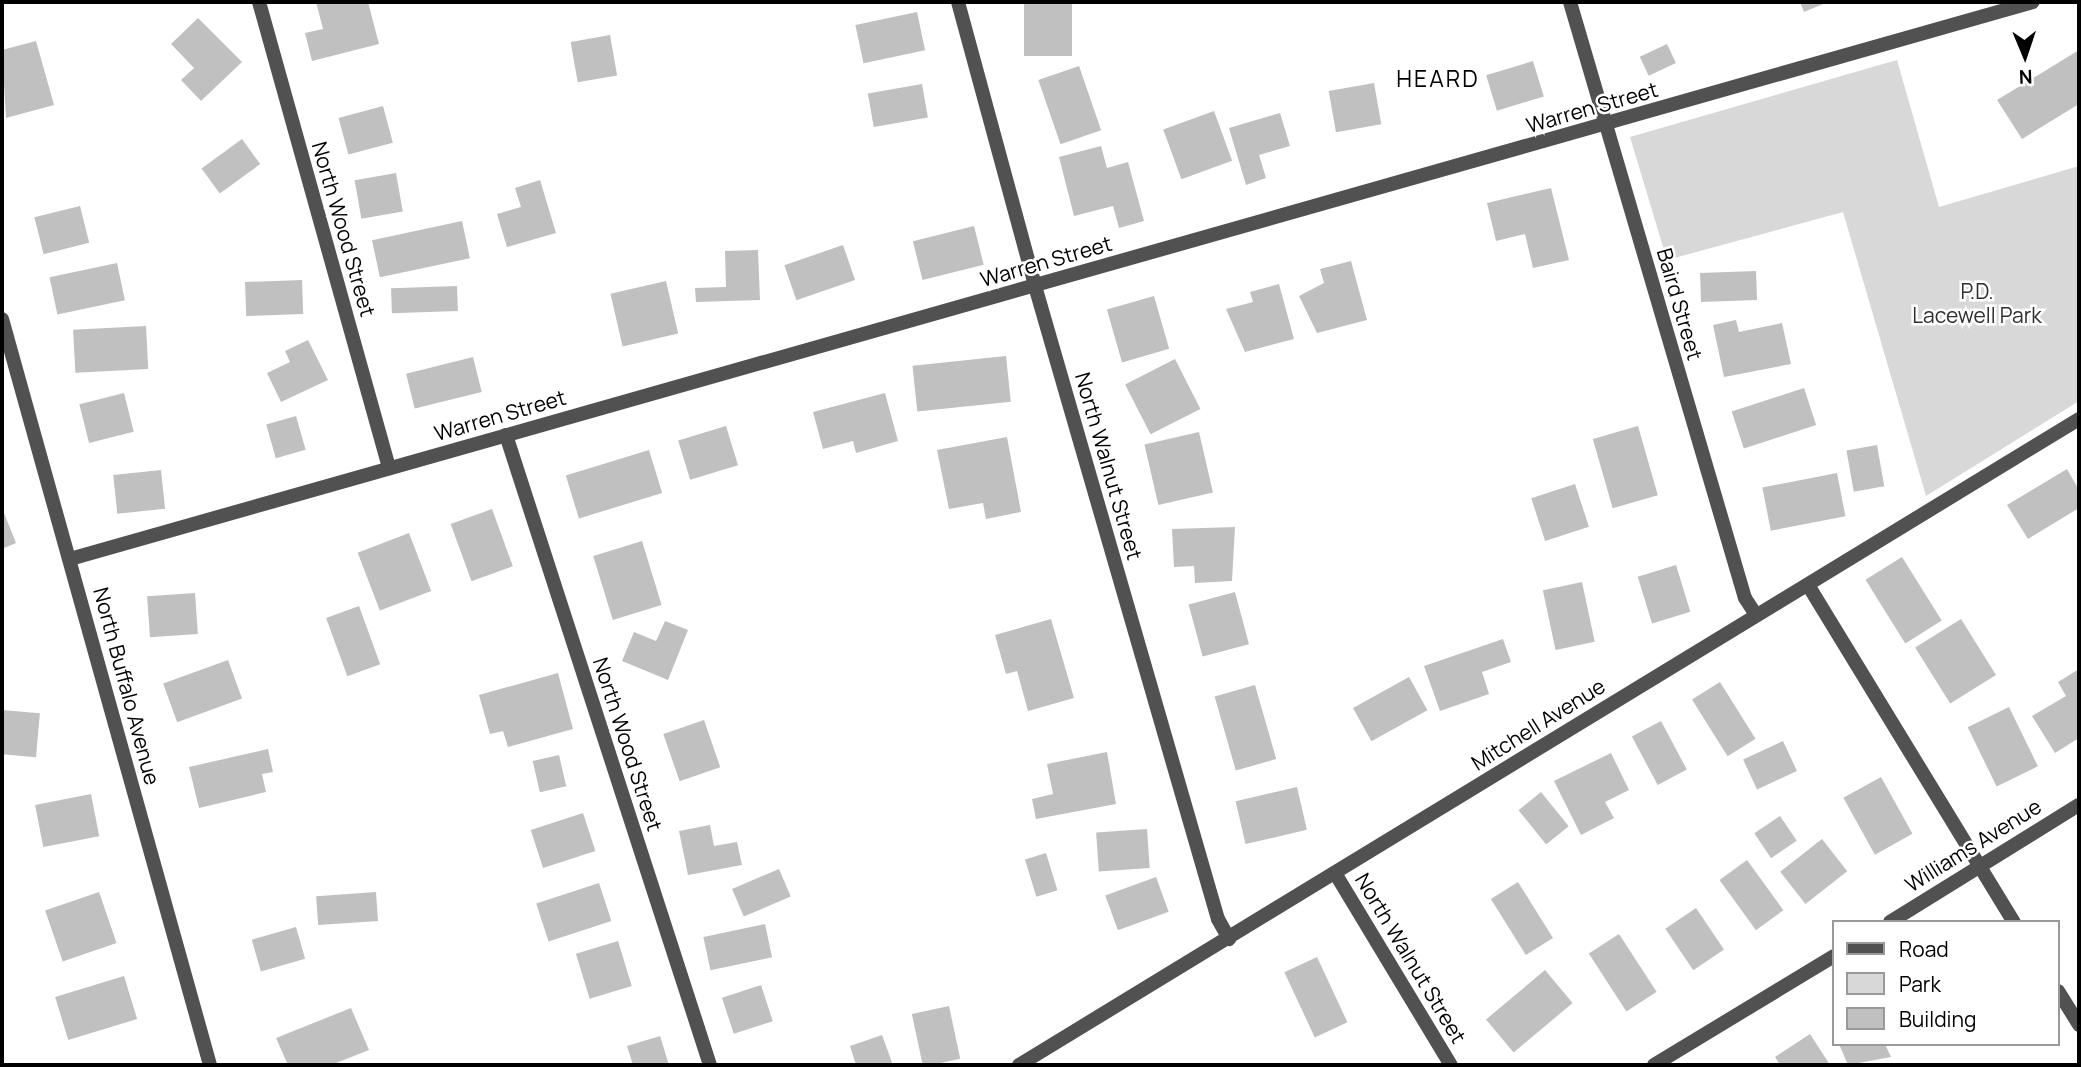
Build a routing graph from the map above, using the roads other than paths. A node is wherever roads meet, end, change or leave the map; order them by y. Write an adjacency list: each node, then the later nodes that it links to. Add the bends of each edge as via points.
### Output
1 (259, 2): 10 (street, North Wood Street)
2 (958, 2): 6 (street, North Walnut Street)
3 (1570, 2): 5 (street, Baird Street)
4 (2033, 2): 5 (street, Warren Street)
5 (1605, 125): 6 (street, Warren Street); 13 (street, Baird Street, via 1745,598)
6 (1035, 286): 9 (street, Warren Street); 19 (street, North Walnut Street, via 1218,919)
7 (2, 319): 11 (street, North Buffalo Avenue)
8 (2079, 419): 12 (street, Mitchell Avenue)
9 (506, 435): 10 (street, Warren Street); 24 (street, North Wood Street)
10 (389, 468): 11 (street, Warren Street)
11 (70, 559): 23 (street, North Buffalo Avenue)
12 (1808, 585): 13 (street, Mitchell Avenue); 15 (street)
13 (1756, 615): 16 (street, Mitchell Avenue)
14 (2079, 805): 15 (street, Williams Avenue)
15 (1980, 867): 17 (street, Williams Avenue); 18 (street)
16 (1335, 873): 19 (street, Mitchell Avenue); 26 (street, North Walnut Street)
17 (1893, 920)
18 (2013, 920)
19 (1229, 939): 25 (street, Mitchell Avenue)
20 (1832, 957): 27 (street)
21 (2060, 994): 22 (street)
22 (2079, 1025)
23 (210, 1065)
24 (710, 1065)
25 (1019, 1065)
26 (1451, 1065)
27 (1654, 1065)

